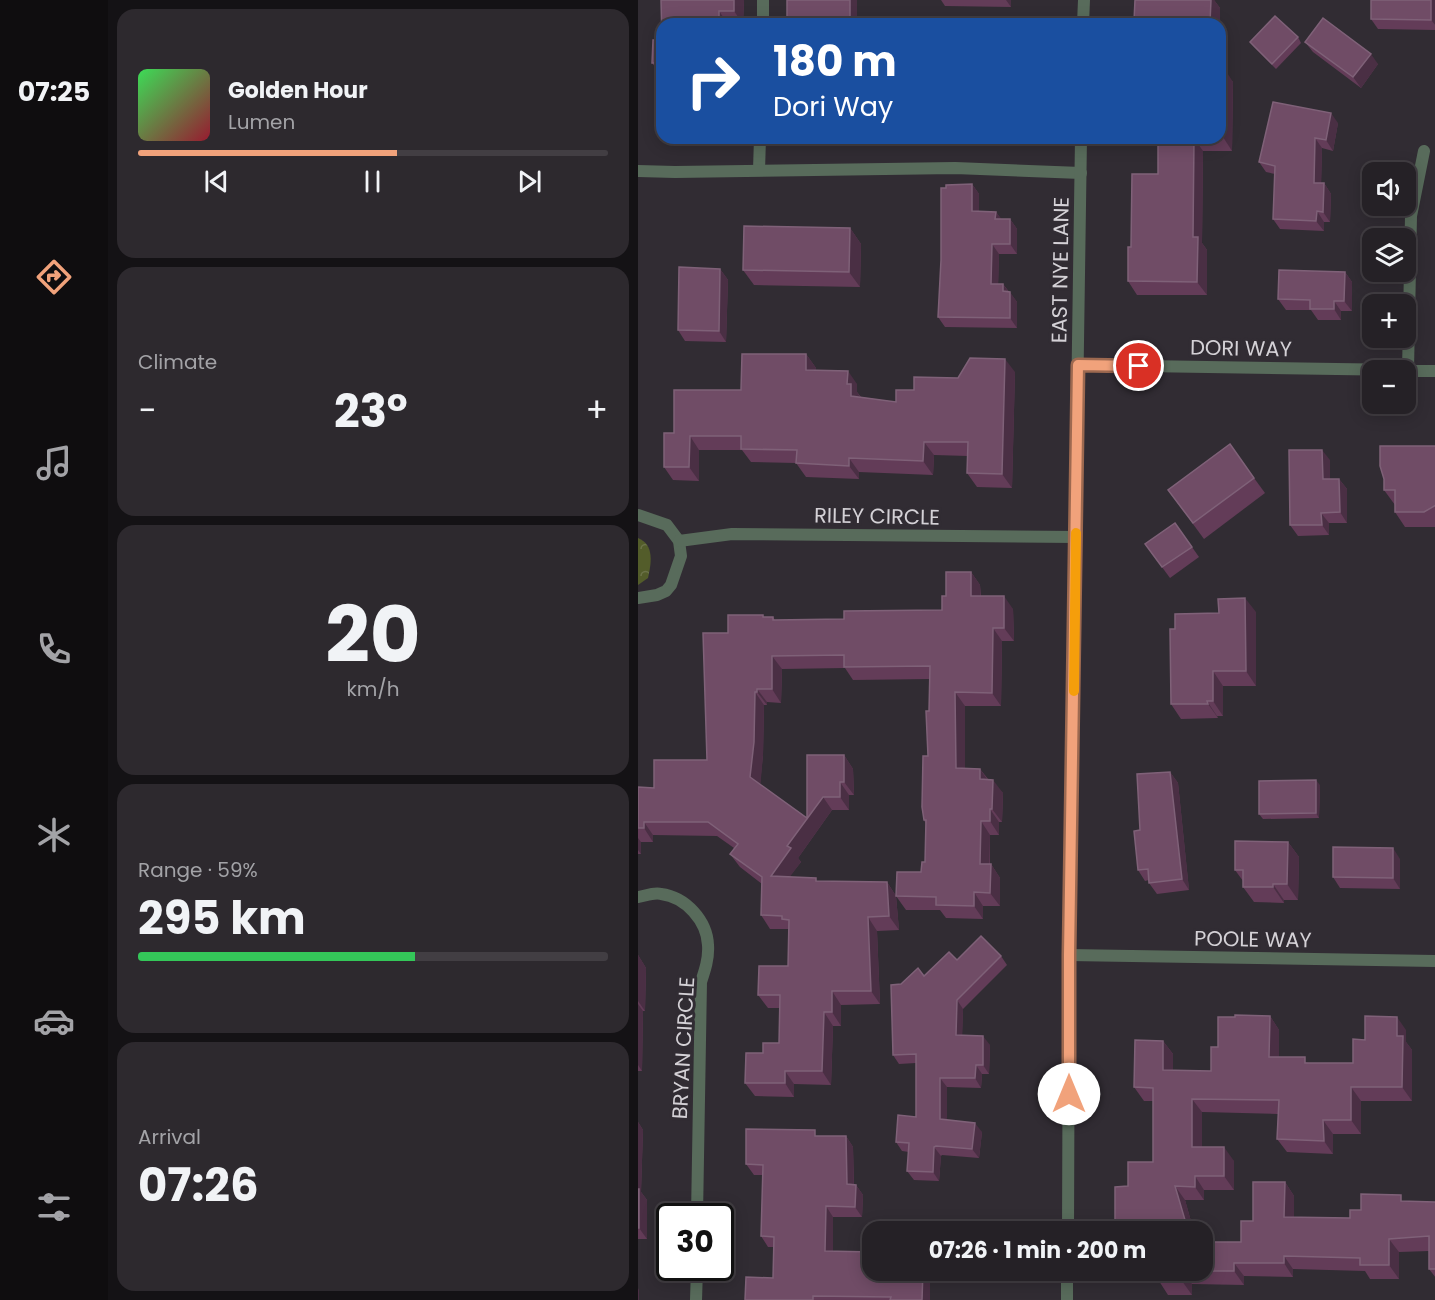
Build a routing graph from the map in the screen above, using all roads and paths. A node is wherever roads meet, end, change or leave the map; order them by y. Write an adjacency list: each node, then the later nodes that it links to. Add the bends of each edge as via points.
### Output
1 (763, 0): 3 (street)
2 (1084, 0): 4 (street)
3 (763, 18)
4 (1084, 18)
5 (760, 144): 8 (street)
6 (1081, 144): 10 (street, EAST NYE LANE)
7 (1424, 152): 11 (street, via 1411,216)
8 (759, 170): 9 (street); 10 (street, via 955,168)
9 (638, 171)
10 (1081, 173): 12 (street, EAST NYE LANE)
11 (1406, 360)
12 (1078, 365): 13 (street, DORI WAY); 17 (street, EAST NYE LANE)
13 (1362, 370)
14 (1416, 371): 15 (street, DORI WAY)
15 (1436, 371)
16 (638, 515): 18 (street, via 667,525)
17 (1076, 537): 18 (street, RILEY CIRCLE, via 732,534); 21 (street, EAST NYE LANE)
18 (678, 541): 19 (street, via 681,556 671,585 657,595)
19 (638, 598)
20 (638, 897): 23 (street, BRYAN CIRCLE, via 659,893 687,904 699,918 708,943 701,982)
21 (1069, 955): 22 (street, POOLE WAY); 24 (street, EAST NYE LANE)
22 (1436, 961)
23 (697, 1203)
24 (1068, 1221)
25 (697, 1281): 27 (street)
26 (1067, 1281): 28 (street)
27 (696, 1300)
28 (1067, 1300)

